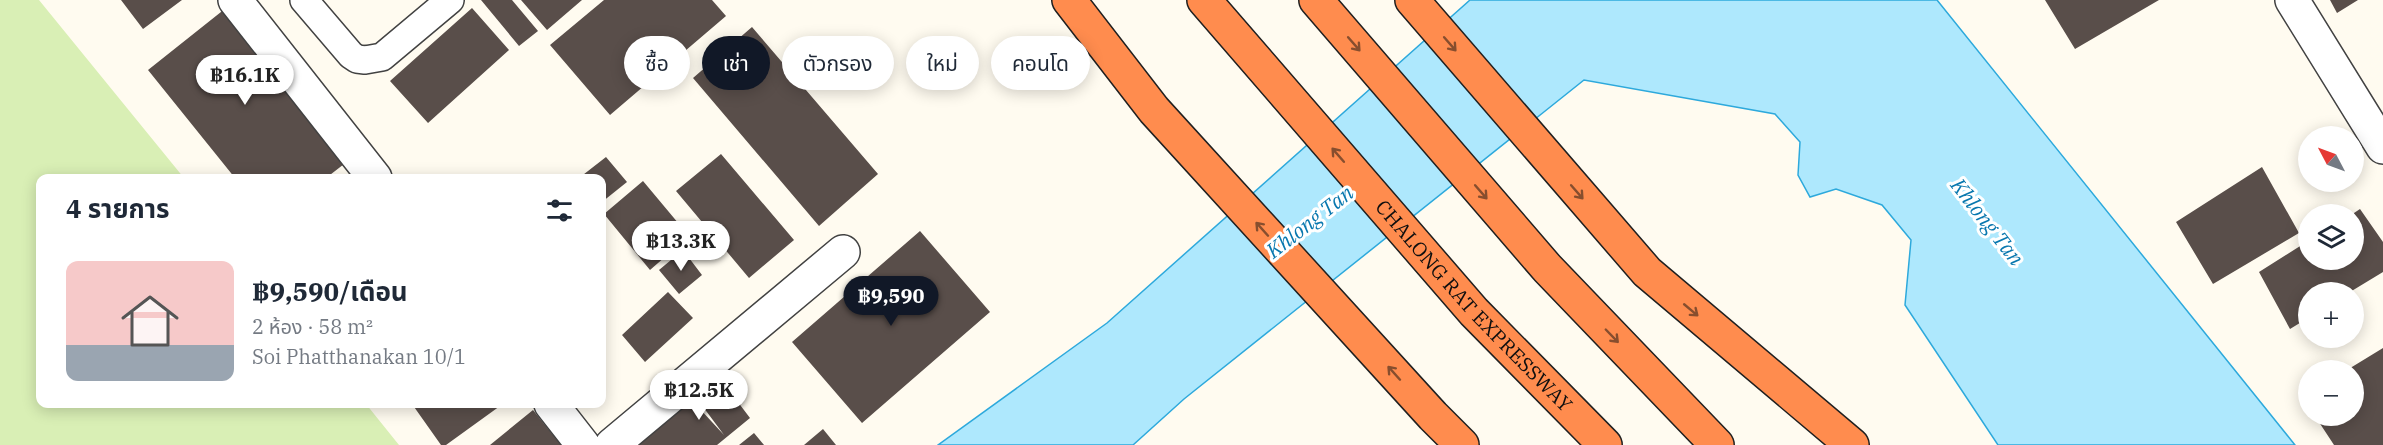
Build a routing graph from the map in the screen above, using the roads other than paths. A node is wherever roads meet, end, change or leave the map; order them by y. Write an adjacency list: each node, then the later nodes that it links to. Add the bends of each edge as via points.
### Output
1 (235, 0): 10 (street)
2 (304, 0): 3 (lane, via 351,55 365,60 382,57)
3 (450, 0)
4 (1069, 0): 15 (highway, one-way to 4, via 1154,110)
5 (1204, 0): 16 (highway, CHALONG RAT EXPRESSWAY, one-way to 5, via 1474,312)
6 (1316, 0): 17 (highway, one-way to 17, via 1547,268)
7 (1412, 0): 18 (highway, one-way to 18, via 1647,272)
8 (2292, 0): 9 (street)
9 (2379, 131)
10 (372, 174)
11 (843, 252): 14 (street)
12 (554, 408): 13 (street)
13 (583, 445)
14 (612, 445)
15 (1462, 445)
16 (1605, 445)
17 (1717, 445)
18 (1852, 445)

